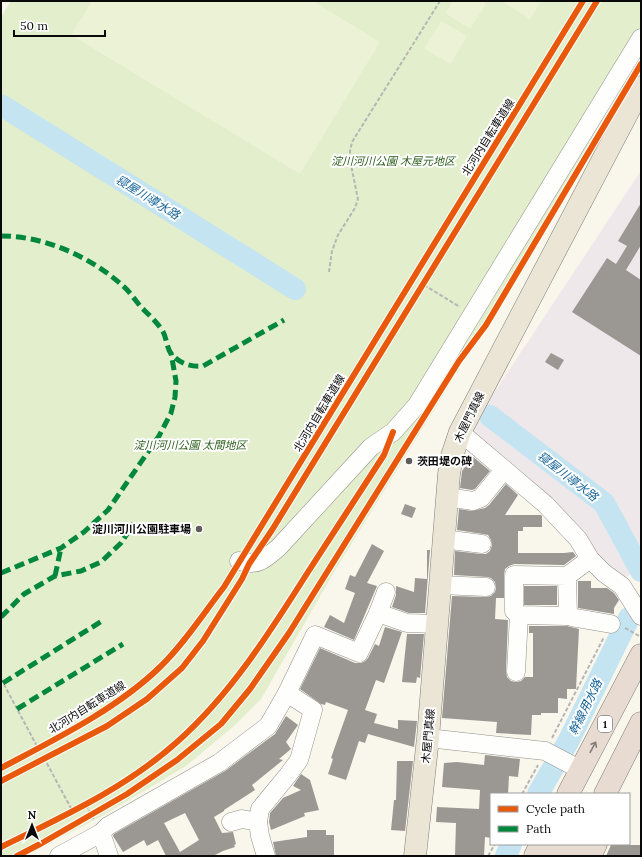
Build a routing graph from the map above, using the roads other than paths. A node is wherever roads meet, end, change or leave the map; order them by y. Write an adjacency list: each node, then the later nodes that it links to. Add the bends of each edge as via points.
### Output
1 (641, 38): 9 (street, via 417,404 393,432 370,447 279,547 263,560 249,564)
2 (641, 86): 3 (main road, 木屋門真線)
3 (460, 432): 4 (street); 5 (main road, 木屋門真線, via 452,456)
4 (504, 470): 5 (street, via 478,500); 8 (street, via 544,504 578,539)
5 (447, 497): 6 (main road, 木屋門真線)
6 (443, 540): 7 (street); 11 (main road, 木屋門真線)
7 (482, 544)
8 (590, 559): 10 (street); 17 (street, via 622,586)
9 (239, 561)
10 (567, 576): 15 (street, via 514,575 514,611); 16 (street)
11 (440, 585): 12 (street); 19 (main road, 木屋門真線)
12 (486, 587)
13 (386, 592): 14 (street)
14 (378, 613): 19 (street, via 407,623); 23 (street, via 359,653 315,635)
15 (519, 615): 16 (street); 21 (street)
16 (568, 616): 18 (street)
17 (641, 616)
18 (612, 622)
19 (437, 624): 25 (main road, 木屋門真線)
20 (641, 655): 27 (highway, 1, one-way to 20)
21 (516, 672)
22 (641, 685): 29 (highway, 1)
23 (287, 693): 33 (street, via 313,710 299,760 260,809); 34 (street, via 268,726 219,762 108,826)
24 (641, 723): 30 (highway)
25 (428, 738): 27 (street, via 545,751); 42 (main road, 木屋門真線)
26 (641, 755): 31 (highway)
27 (574, 766): 28 (highway, 1)
28 (568, 793)
29 (586, 793)
30 (606, 793)
31 (622, 793)
32 (231, 822): 33 (street)
33 (258, 822): 41 (street)
34 (101, 833): 39 (street); 40 (street)
35 (541, 845): 43 (highway)
36 (559, 845): 44 (highway)
37 (578, 845): 45 (highway)
38 (596, 845): 46 (highway)
39 (59, 856)
40 (109, 856)
41 (264, 856)
42 (415, 856)
43 (535, 856)
44 (553, 856)
45 (573, 856)
46 (590, 856)

